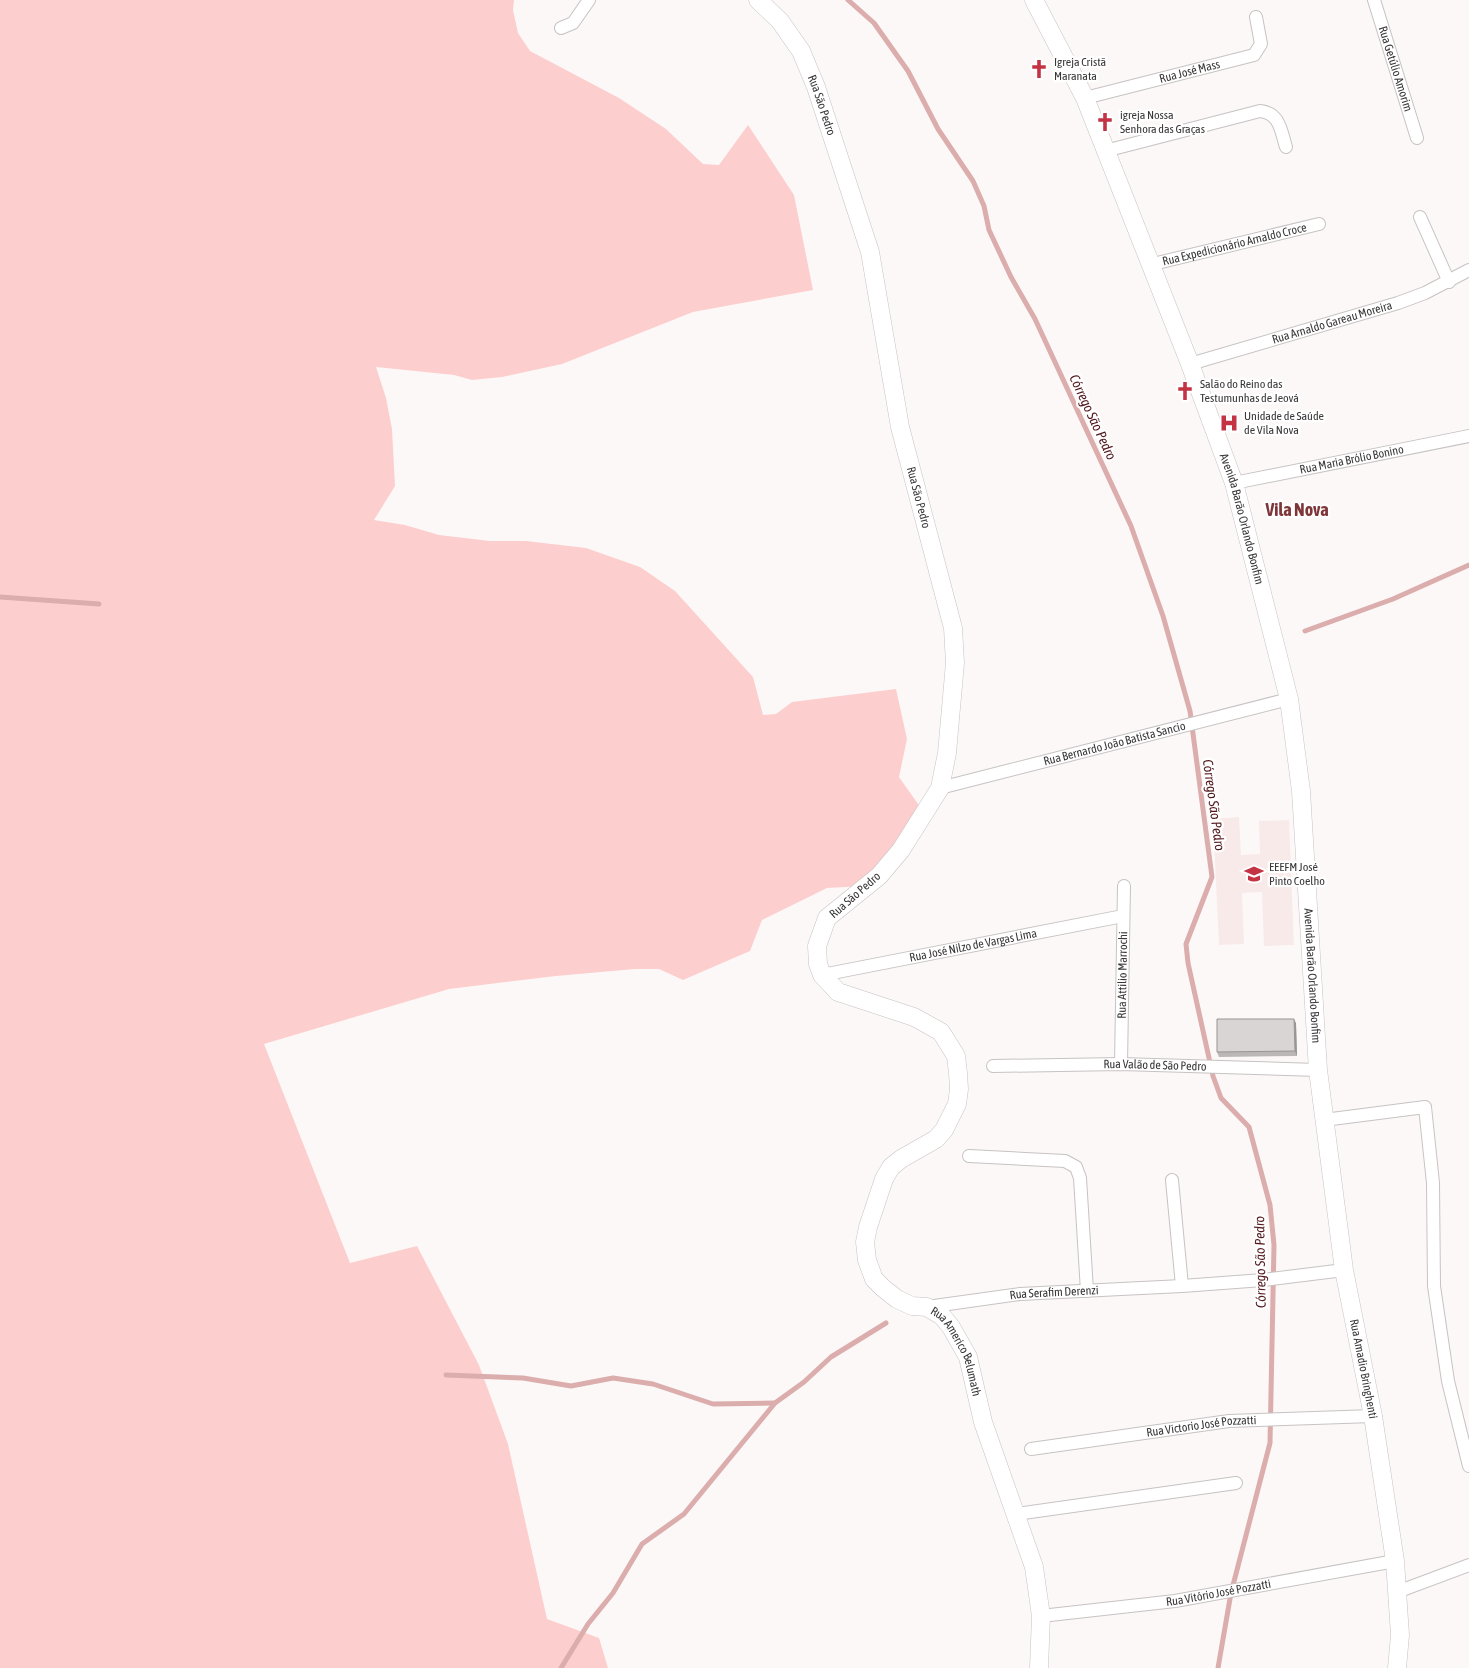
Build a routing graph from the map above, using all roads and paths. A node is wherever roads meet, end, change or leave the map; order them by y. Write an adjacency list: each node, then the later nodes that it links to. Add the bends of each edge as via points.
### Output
1 (589, 0): 6 (street, via 573,23)
2 (758, 0): 20 (street, Rua São Pedro, via 791,34 807,65 870,252 900,427 953,628 955,663 947,753)
3 (1034, 0): 7 (street, Avenida Barão Orlando Bonfim)
4 (1374, 0): 8 (street, Rua Getúlio Amorim)
5 (1256, 17): 7 (street, Rua José Mass, via 1261,44 1254,55)
6 (561, 28)
7 (1085, 98): 10 (street, Avenida Barão Orlando Bonfim)
8 (1417, 138)
9 (1286, 147): 10 (street, via 1276,117 1260,111)
10 (1105, 151): 13 (street, Avenida Barão Orlando Bonfim)
11 (1420, 217): 15 (street)
12 (1319, 224): 13 (street, Rua Expedicionário Arnaldo Croce)
13 (1149, 265): 16 (street, Avenida Barão Orlando Bonfim)
14 (1469, 270): 15 (street, Rua Arnaldo Gareau Moreira)
15 (1449, 282): 16 (street, Rua Arnaldo Gareau Moreira, via 1398,303)
16 (1190, 364): 18 (street, Avenida Barão Orlando Bonfim)
17 (1469, 436): 18 (street, Rua Maria Brólio Bonino)
18 (1234, 483): 19 (street, Avenida Barão Orlando Bonfim)
19 (1289, 699): 20 (street, Rua Bernardo João Batista Sancio); 26 (street, Avenida Barão Orlando Bonfim, via 1301,791)
20 (940, 788): 23 (street, Rua São Pedro, via 901,850 879,876 827,918 816,946)
21 (1124, 886): 22 (street, Rua Attilio Marrochi)
22 (1123, 916): 23 (street, Rua José Nilzo de Vargas Lima); 24 (street, Rua Attilio Marrochi)
23 (822, 974): 33 (street, Rua Americo Belumath, via 838,992 928,1024 941,1032 956,1056 959,1089 951,1119 936,1139 891,1167 878,1193 865,1242 870,1270 883,1288 912,1306)
24 (1121, 1064): 25 (street, Rua Valão de São Pedro); 26 (street, Rua Valão de São Pedro)
25 (993, 1066)
26 (1318, 1070): 27 (street, Rua Amadio Bringhenti)
27 (1324, 1120): 30 (street, Rua Amadio Bringhenti); 36 (street, via 1425,1107 1433,1183 1434,1286 1448,1381)
28 (969, 1156): 32 (street, via 1065,1161 1076,1167 1080,1178)
29 (1172, 1180): 31 (street)
30 (1344, 1270): 31 (street, Rua Serafim Derenzi); 34 (street, Rua Amadio Bringhenti)
31 (1182, 1286): 32 (street, Rua Serafim Derenzi)
32 (1087, 1291): 33 (street, Rua Serafim Derenzi, via 1020,1294)
33 (927, 1307): 38 (street, Rua Americo Belumath, via 952,1327 968,1357 983,1422)
34 (1374, 1416): 35 (street, Rua Victorio José Pozzatti, via 1229,1421); 39 (street, Rua Amadio Bringhenti)
35 (1031, 1449)
36 (1469, 1466)
37 (1236, 1483): 38 (street)
38 (1016, 1514): 42 (street, Rua Americo Belumath, via 1034,1567)
39 (1395, 1561): 41 (street, Rua Amadio Bringhenti); 42 (street, Rua Vitório José Pozzatti, via 1175,1601)
40 (1469, 1565): 41 (street)
41 (1397, 1592): 44 (street, Rua Amadio Bringhenti, via 1400,1635)
42 (1041, 1616): 43 (street, Rua Americo Belumath)
43 (1039, 1668)
44 (1397, 1668)

